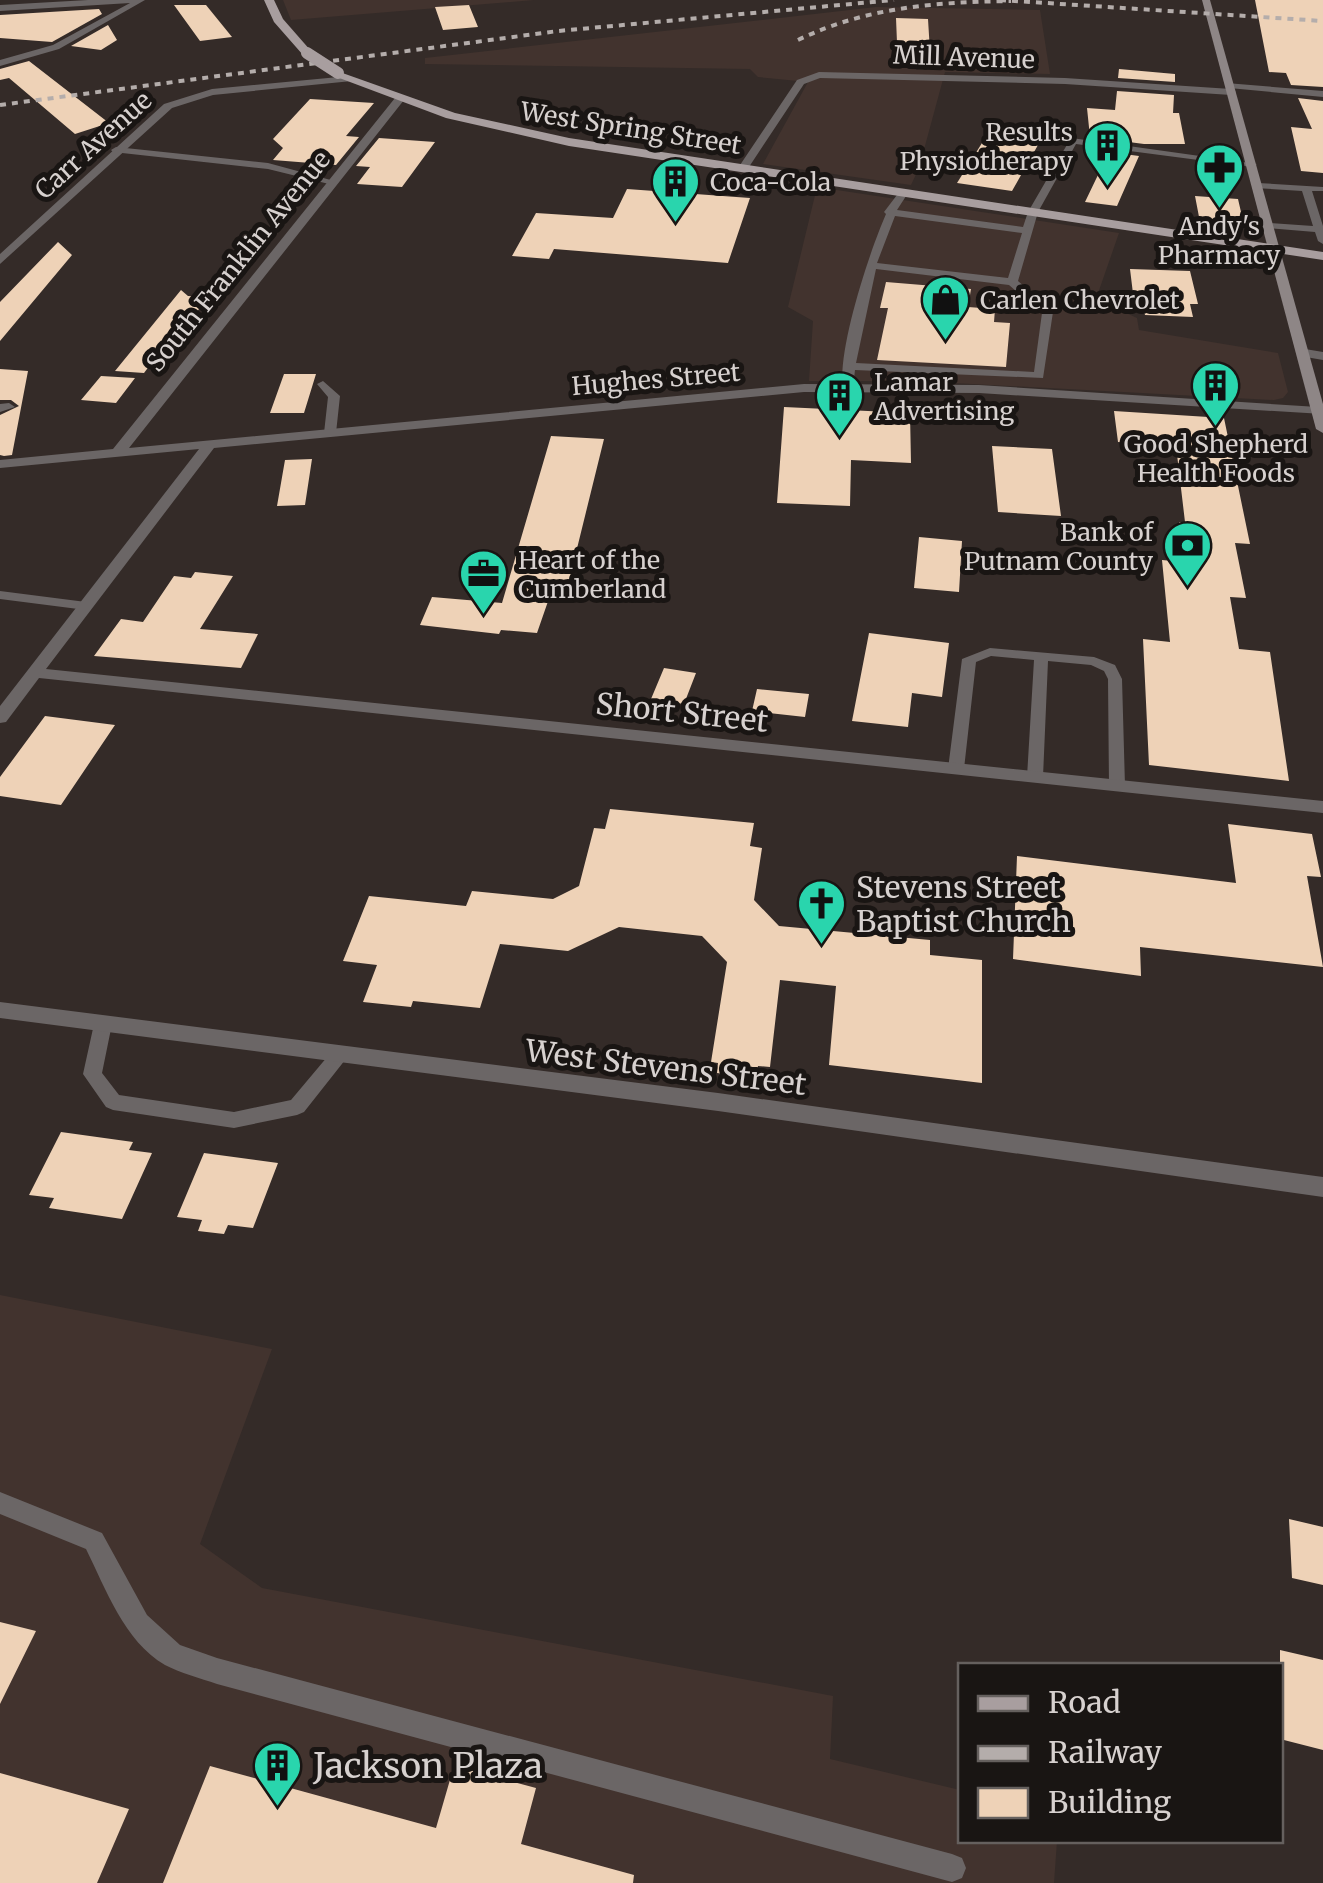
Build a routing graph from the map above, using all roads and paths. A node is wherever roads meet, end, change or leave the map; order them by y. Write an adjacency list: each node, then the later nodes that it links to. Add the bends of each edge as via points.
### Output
1 (131, 0): 5 (street)
2 (141, 0): 6 (street, via 50,52)
3 (269, 0): 7 (main road, West Spring Street, bridge, via 307,52)
4 (1206, 0): 8 (main road)
5 (0, 8)
6 (0, 63)
7 (343, 76): 10 (main road, West Spring Street); 13 (street, Carr Avenue, via 186,98)
8 (1230, 89): 9 (street, Mill Avenue); 14 (main road); 15 (street, Mill Avenue, via 819,75 800,82)
9 (1323, 94)
10 (399, 100): 15 (main road, West Spring Street, via 491,128); 16 (street, South Franklin Avenue)
11 (1007, 132): 12 (lane)
12 (1073, 141): 14 (lane); 24 (lane)
13 (116, 150): 16 (lane, via 268,166); 29 (street, Carr Avenue)
14 (1252, 164): 17 (main road)
15 (743, 168): 20 (main road, West Spring Street)
16 (334, 182): 44 (street, South Franklin Avenue)
17 (1258, 186): 18 (lane); 25 (main road)
18 (1284, 188): 19 (lane); 21 (lane)
19 (1320, 188): 21 (lane)
20 (903, 193): 23 (lane); 24 (main road, West Spring Street)
21 (1307, 195): 22 (lane); 26 (lane)
22 (1323, 203)
23 (889, 212): 27 (lane); 33 (lane)
24 (1033, 212): 27 (lane); 30 (main road, West Spring Street)
25 (1270, 226): 26 (lane); 30 (main road)
26 (1320, 230)
27 (1027, 231): 34 (lane)
28 (0, 243): 29 (street)
29 (18, 244): 32 (street, Carr Avenue)
30 (1277, 250): 31 (main road, West Spring Street); 35 (main road)
31 (1323, 256)
32 (0, 260)
33 (874, 266): 34 (lane); 37 (lane)
34 (1012, 282): 37 (lane, via 1048,312 1040,376)
35 (1305, 353): 36 (street); 40 (main road)
36 (1323, 356)
37 (848, 366): 39 (lane)
38 (323, 384): 42 (lane, via 334,396)
39 (847, 388): 40 (street, Hughes Street, via 980,389); 42 (street, Hughes Street)
40 (1318, 410): 41 (main road)
41 (1323, 429)
42 (330, 433): 43 (street, Hughes Street)
43 (210, 444): 44 (street, Hughes Street); 47 (street)
44 (117, 453): 45 (street, Hughes Street)
45 (0, 464)
46 (0, 595): 47 (lane)
47 (86, 606): 49 (street)
48 (1041, 656): 51 (lane, via 990,652 969,659); 52 (lane); 53 (lane, via 1110,668)
49 (36, 672): 50 (street); 51 (street, Short Street)
50 (0, 718)
51 (956, 769): 52 (street, Short Street)
52 (1034, 777): 53 (street, Short Street)
53 (1117, 786): 54 (street, Short Street)
54 (1323, 807)
55 (0, 1010): 56 (street, West Stevens Street)
56 (103, 1024): 57 (street, West Stevens Street); 57 (lane, via 92,1074 113,1102 175,1114 234,1120 297,1107)
57 (340, 1055): 58 (street, West Stevens Street)
58 (1323, 1187)
59 (0, 1503): 60 (lane, via 94,1541 138,1624 172,1655)
60 (952, 1868)

